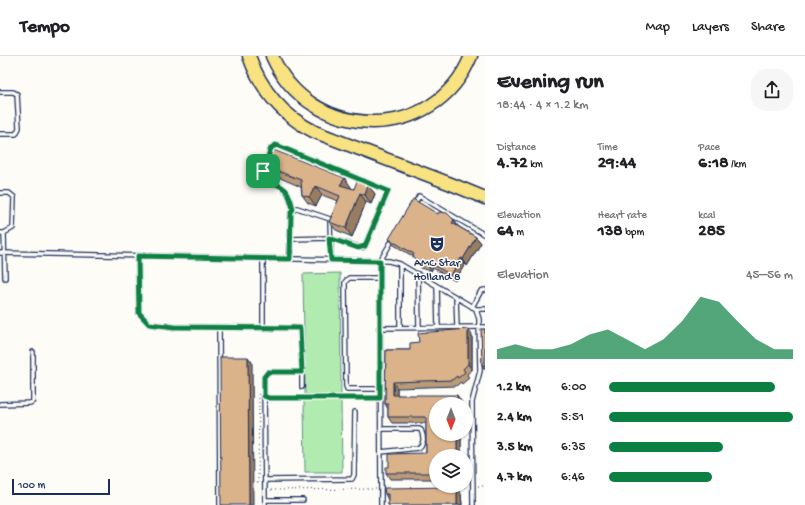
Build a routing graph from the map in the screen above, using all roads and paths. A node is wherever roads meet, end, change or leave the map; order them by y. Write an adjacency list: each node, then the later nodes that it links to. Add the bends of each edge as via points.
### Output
1 (249, 56): 7 (highway, via 266,91 284,112 299,123 315,132)
2 (272, 56): 3 (highway, via 289,84 318,109 351,121 373,122 406,117 435,102 459,78)
3 (471, 56)
4 (0, 92): 5 (lane, via 17,94 19,128 16,134)
5 (0, 134)
6 (0, 193): 10 (lane, via 9,193 14,197 13,228)
7 (485, 198)
8 (293, 209): 13 (lane, via 297,208 330,219); 13 (lane, via 290,193 262,176 271,148 276,145 388,191 365,246 358,248); 14 (lane)
9 (411, 209): 12 (lane, via 419,196)
10 (2, 233): 15 (lane)
11 (396, 235): 20 (lane)
12 (485, 235)
13 (329, 238): 14 (lane); 19 (lane)
14 (290, 239): 17 (lane)
15 (2, 253): 16 (lane); 23 (lane)
16 (138, 256): 18 (lane); 30 (lane, via 139,313 149,324)
17 (290, 259): 18 (lane); 19 (lane)
18 (263, 260): 34 (lane)
19 (331, 260): 20 (lane)
20 (380, 261): 21 (lane); 24 (lane)
21 (400, 264): 22 (lane); 36 (lane)
22 (418, 274): 25 (lane); 37 (lane)
23 (5, 278)
24 (380, 278): 35 (lane); 42 (lane, via 349,278 346,279 345,287 347,389)
25 (437, 286): 27 (lane); 38 (lane)
26 (485, 290): 28 (lane, via 481,291)
27 (456, 297): 28 (lane); 31 (lane)
28 (474, 308): 29 (lane); 32 (lane)
29 (485, 309)
30 (219, 327): 34 (lane); 58 (lane)
31 (457, 327): 32 (lane); 38 (lane)
32 (479, 327): 33 (lane); 48 (lane, via 480,371 472,402)
33 (485, 327)
34 (264, 328): 40 (lane, via 300,328)
35 (379, 328): 36 (lane); 42 (lane)
36 (400, 328): 37 (lane)
37 (419, 328): 38 (lane)
38 (438, 328)
39 (34, 352): 45 (lane, via 33,401)
40 (302, 372): 41 (lane); 43 (lane, via 268,372 264,377)
41 (302, 387)
42 (380, 389): 44 (lane)
43 (264, 396): 44 (path); 50 (lane); 53 (path, via 258,393 258,483)
44 (380, 398): 47 (lane)
45 (0, 404)
46 (355, 412): 50 (lane, via 352,479)
47 (381, 429): 49 (lane); 49 (lane, via 419,429 424,440 418,448)
48 (473, 449)
49 (381, 452): 54 (lane)
50 (265, 480): 53 (lane)
51 (473, 486): 52 (path)
52 (484, 486)
53 (265, 487): 54 (path, via 270,490); 56 (lane)
54 (381, 489): 60 (lane)
55 (473, 493): 61 (lane)
56 (265, 500): 57 (lane); 59 (lane)
57 (303, 500)
58 (220, 505)
59 (265, 505)
60 (380, 505)
61 (473, 505)

